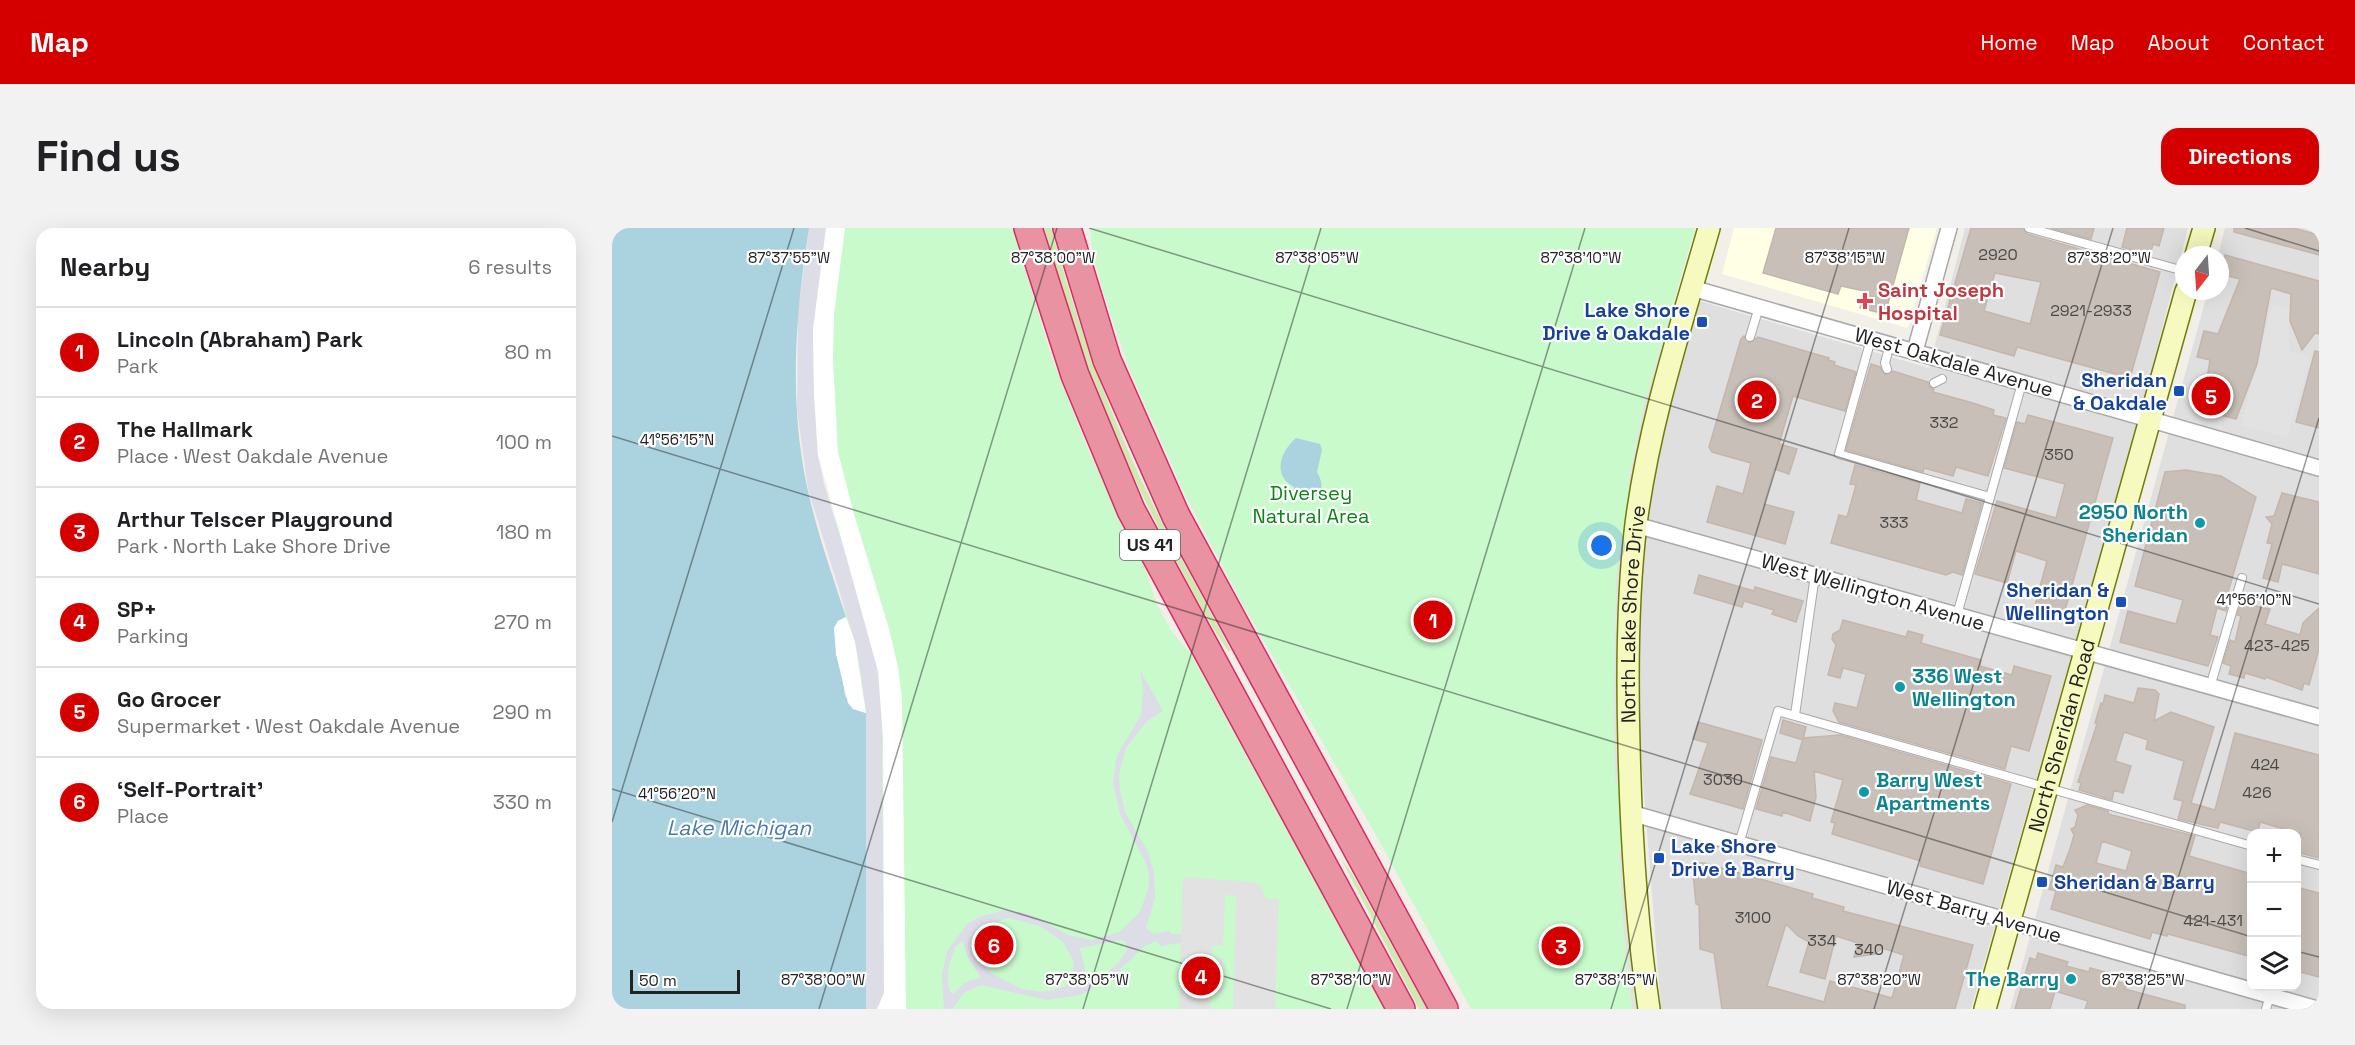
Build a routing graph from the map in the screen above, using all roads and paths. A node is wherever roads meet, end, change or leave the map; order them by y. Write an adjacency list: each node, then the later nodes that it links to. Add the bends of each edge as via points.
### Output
1 (1028, 228): 37 (highway, US 41, via 1075,375 1131,510)
2 (1066, 228): 38 (highway, US 41, via 1107,360 1172,507)
3 (1709, 228): 9 (street, North Lake Shore Drive)
4 (1950, 228): 15 (street)
5 (2029, 228): 8 (lane)
6 (2204, 228): 7 (street)
7 (2199, 246)
8 (2175, 269)
9 (1692, 288): 11 (street, West Oakdale Avenue); 21 (street, North Lake Shore Drive, via 1658,404)
10 (2183, 300): 18 (street, North Sheridan Road)
11 (1759, 307): 12 (lane); 13 (street, West Oakdale Avenue)
12 (1750, 337)
13 (1871, 339): 14 (street, West Oakdale Avenue); 20 (lane, via 1839,454)
14 (1890, 344): 15 (street, West Oakdale Avenue); 16 (lane)
15 (1916, 351): 17 (street, West Oakdale Avenue)
16 (1887, 369)
17 (2022, 382): 18 (street, West Oakdale Avenue); 20 (lane)
18 (2150, 419): 19 (street, West Oakdale Avenue); 25 (street, North Sheridan Road)
19 (2319, 468)
20 (1990, 497): 24 (lane)
21 (1636, 525): 22 (street, West Wellington Avenue); 30 (street, North Lake Shore Drive, via 1627,660)
22 (1815, 575): 24 (street, West Wellington Avenue); 27 (lane)
23 (2242, 578): 26 (lane)
24 (1957, 615): 25 (street, West Wellington Avenue)
25 (2085, 651): 26 (street, West Wellington Avenue); 29 (street, North Sheridan Road)
26 (2210, 687): 28 (street, West Wellington Avenue)
27 (1796, 716): 29 (lane); 31 (lane, via 1778,711)
28 (2319, 717)
29 (2047, 787): 32 (lane); 35 (street, North Sheridan Road)
30 (1631, 813): 31 (street, West Barry Avenue); 39 (street, North Lake Shore Drive, via 1637,932)
31 (1739, 844): 35 (street, West Barry Avenue)
32 (2247, 845)
33 (2301, 860): 34 (lane)
34 (2319, 865)
35 (2010, 922): 36 (street, West Barry Avenue); 40 (street, North Sheridan Road)
36 (2268, 1002): 41 (street, West Barry Avenue)
37 (1401, 1009)
38 (1444, 1009)
39 (1649, 1009)
40 (1985, 1009)
41 (2317, 1009)

